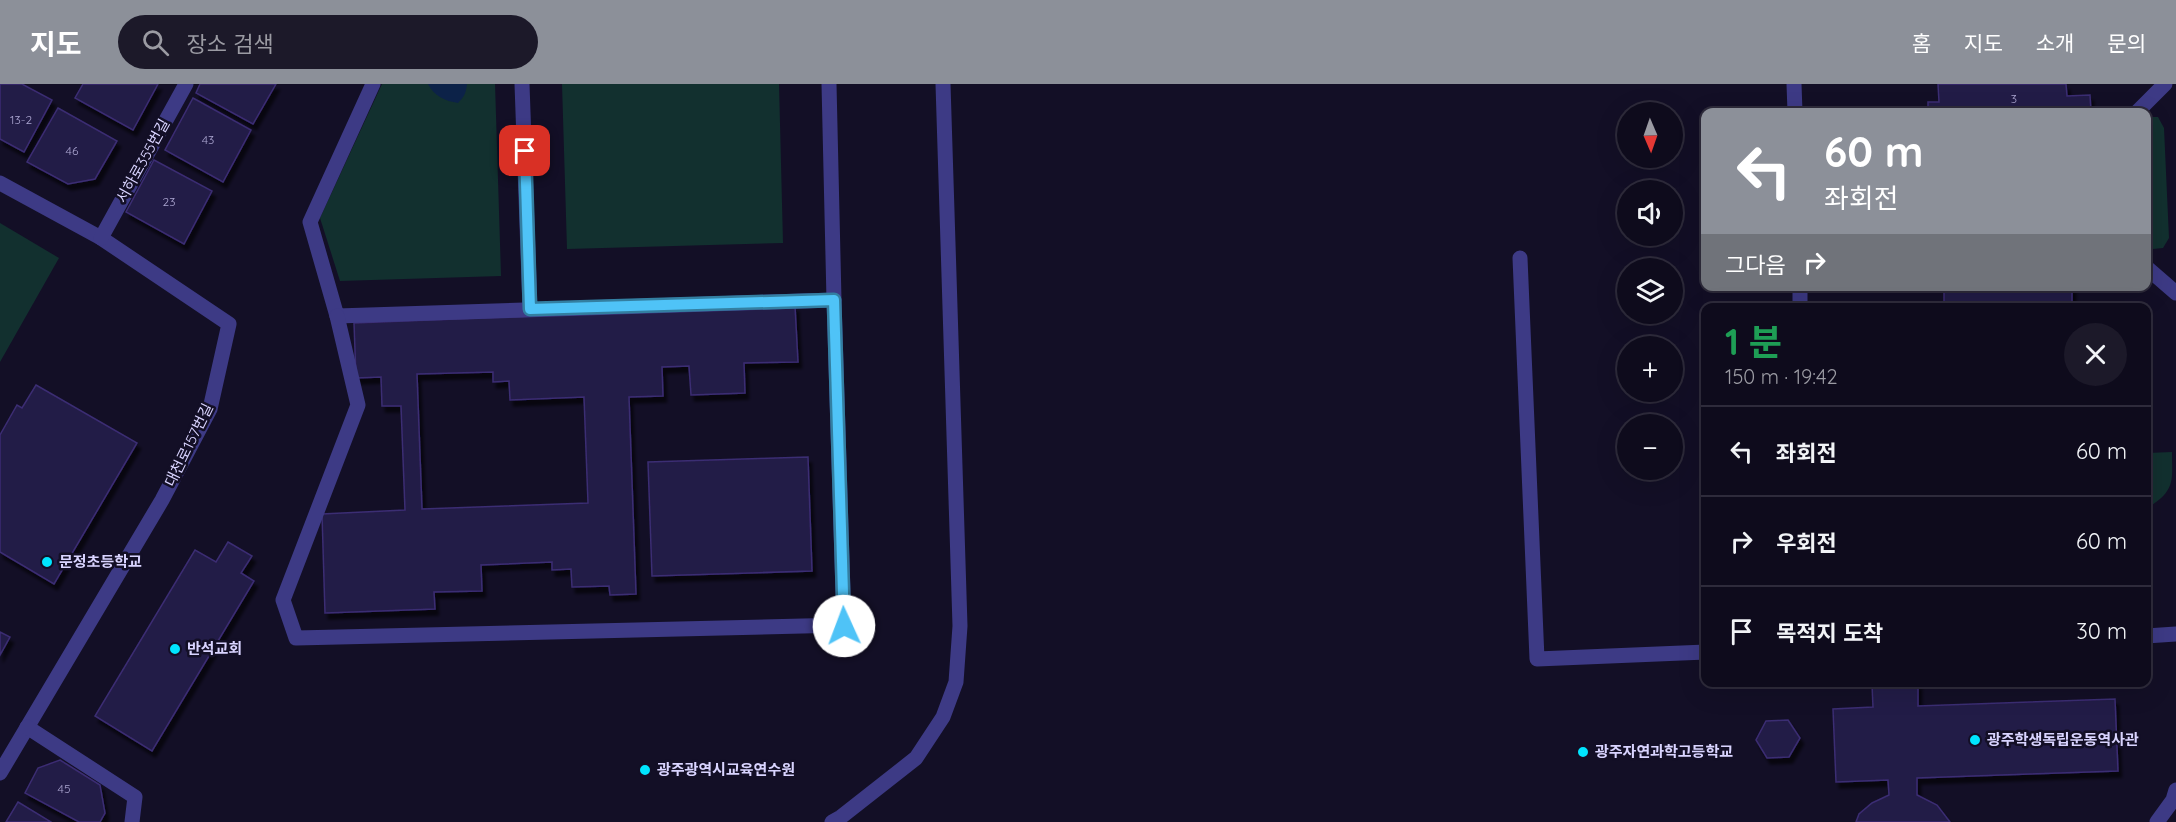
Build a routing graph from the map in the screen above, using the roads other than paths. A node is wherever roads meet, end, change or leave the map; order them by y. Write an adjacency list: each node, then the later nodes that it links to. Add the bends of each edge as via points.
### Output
1 (186, 84): 11 (street, 서하로355번길)
2 (374, 84): 17 (street, via 310,222)
3 (522, 84): 16 (street)
4 (829, 84): 15 (street)
5 (943, 84): 25 (street, via 960,626 956,681 944,717 916,758)
6 (1794, 84): 8 (street)
7 (2165, 84): 9 (street)
8 (1794, 108)
9 (2141, 108)
10 (0, 183): 11 (street, 대천로157번길)
11 (101, 238): 21 (street, 대천로157번길, via 230,324 210,409 162,500)
12 (1520, 258): 20 (street, via 1537,659)
13 (2151, 271): 14 (street)
14 (2176, 293)
15 (834, 300): 16 (street); 17 (street, via 844,626 296,638 283,600 358,405)
16 (530, 309): 17 (street)
17 (338, 316)
18 (2176, 634): 19 (street)
19 (2151, 636)
20 (1701, 652)
21 (27, 727): 22 (street, 대천로157번길); 24 (street, via 135,797)
22 (0, 774)
23 (2176, 790): 26 (street)
24 (132, 822)
25 (832, 822)
26 (2157, 822)

